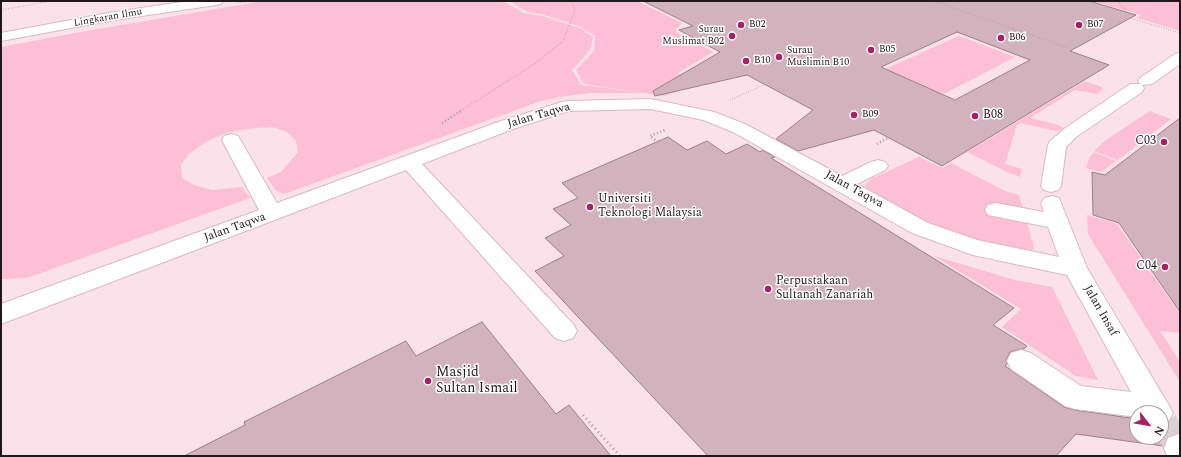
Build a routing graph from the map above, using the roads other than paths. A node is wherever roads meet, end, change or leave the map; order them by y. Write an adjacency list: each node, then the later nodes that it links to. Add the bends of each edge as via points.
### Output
1 (216, 1): 2 (street, Lingkaran Ilmu, via 114,16)
2 (1, 37)
3 (1180, 57): 8 (street, Jalan Insaf, via 1070,133 1057,145)
4 (231, 140): 10 (street)
5 (409, 162): 7 (street, Jalan Taqwa, via 508,125 568,106 651,104 708,116 739,128); 10 (street, Jalan Taqwa); 13 (street)
6 (878, 166): 7 (street)
7 (842, 184): 11 (street, Jalan Taqwa, via 920,228 973,247)
8 (1053, 204): 9 (street); 11 (street, Jalan Insaf)
9 (996, 210)
10 (272, 214): 12 (street, Jalan Taqwa)
11 (1075, 268): 15 (street, Jalan Insaf)
12 (1, 314)
13 (564, 331)
14 (1021, 361): 16 (street, via 1075,397)
15 (1153, 405)
16 (1129, 409)

